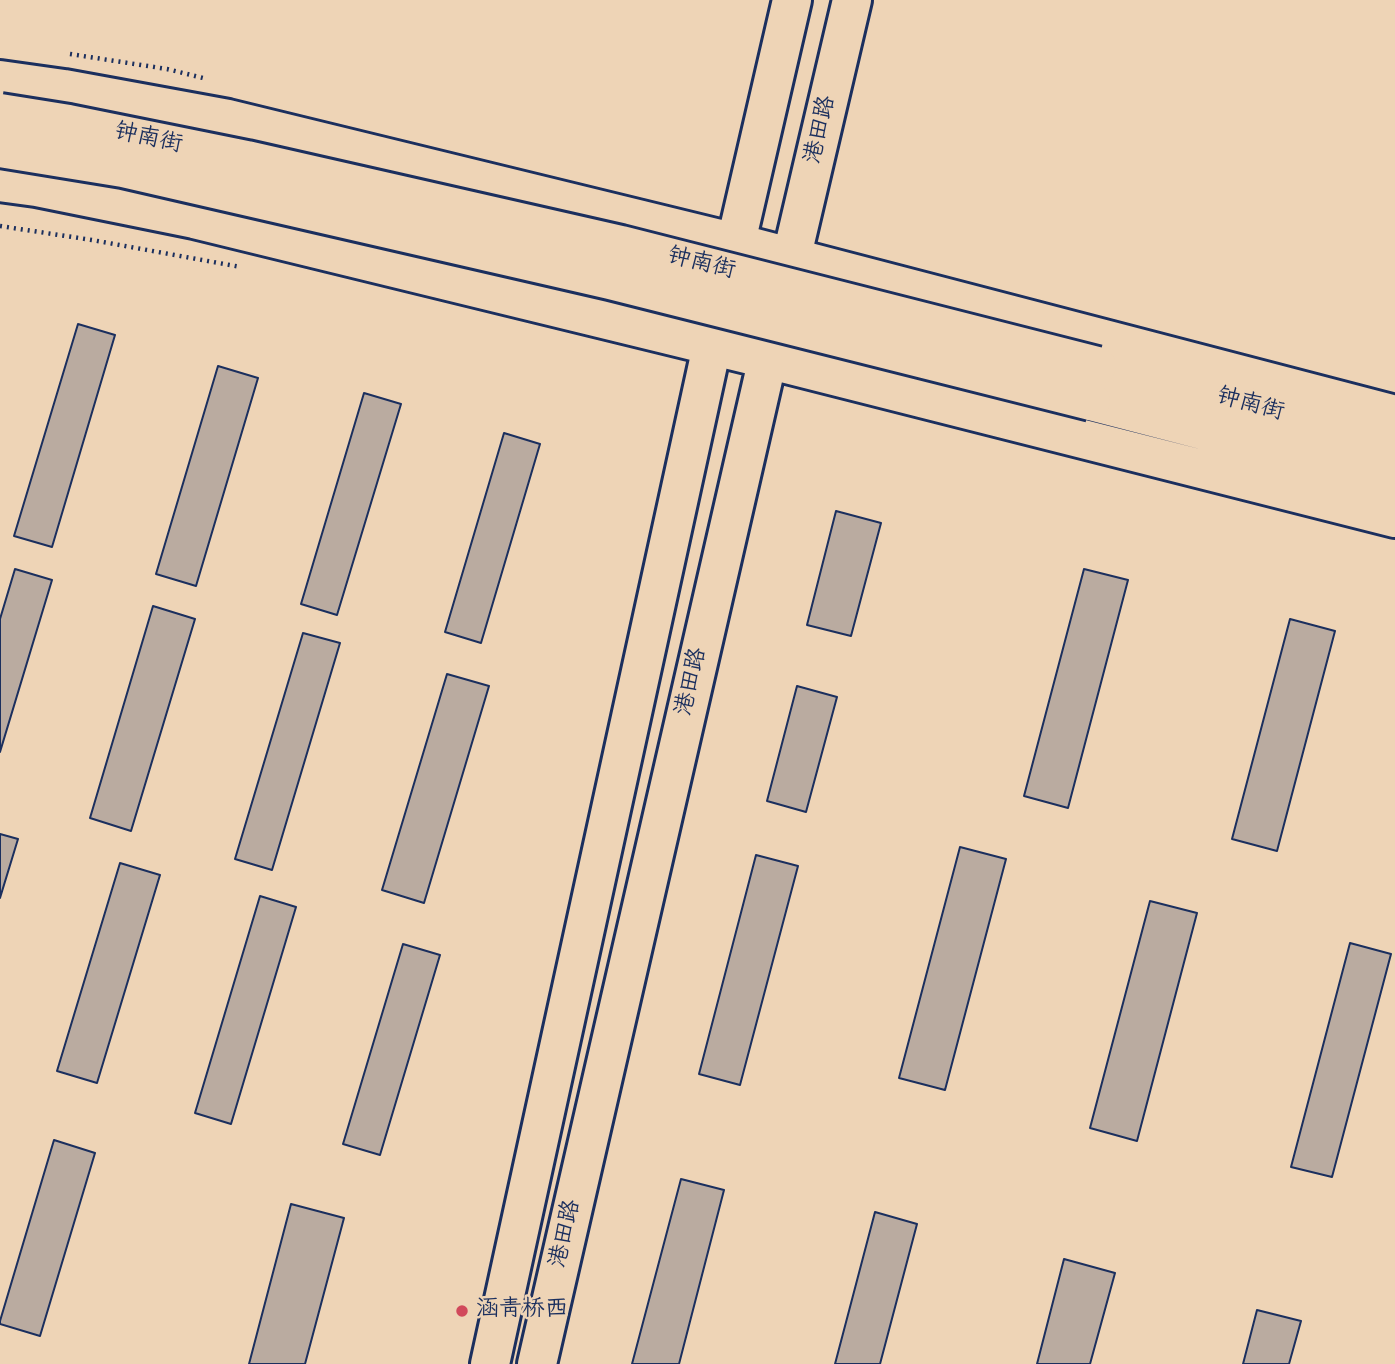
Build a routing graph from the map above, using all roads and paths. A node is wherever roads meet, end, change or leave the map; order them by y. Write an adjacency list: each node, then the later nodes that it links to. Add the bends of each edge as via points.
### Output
1 (792, 0): 7 (main road, 港田路)
2 (852, 0): 8 (main road, 港田路)
3 (0, 80): 7 (main road, via 228,119)
4 (0, 113): 11 (main road, 钟南街, bridge, via 247,160 621,245)
5 (0, 148): 11 (main road, 钟南街, bridge, via 123,168 569,271)
6 (0, 183): 9 (main road, via 194,219)
7 (736, 243): 8 (main road); 9 (main road, 港田路)
8 (792, 258): 10 (main road, 港田路); 12 (main road)
9 (712, 346): 10 (main road); 16 (main road, 港田路)
10 (767, 359): 15 (main road); 17 (main road, 港田路)
11 (1094, 383): 13 (main road, 钟南街); 14 (main road, 钟南街)
12 (1395, 415)
13 (1395, 445)
14 (1395, 480)
15 (1395, 518)
16 (490, 1364)
17 (537, 1364)

